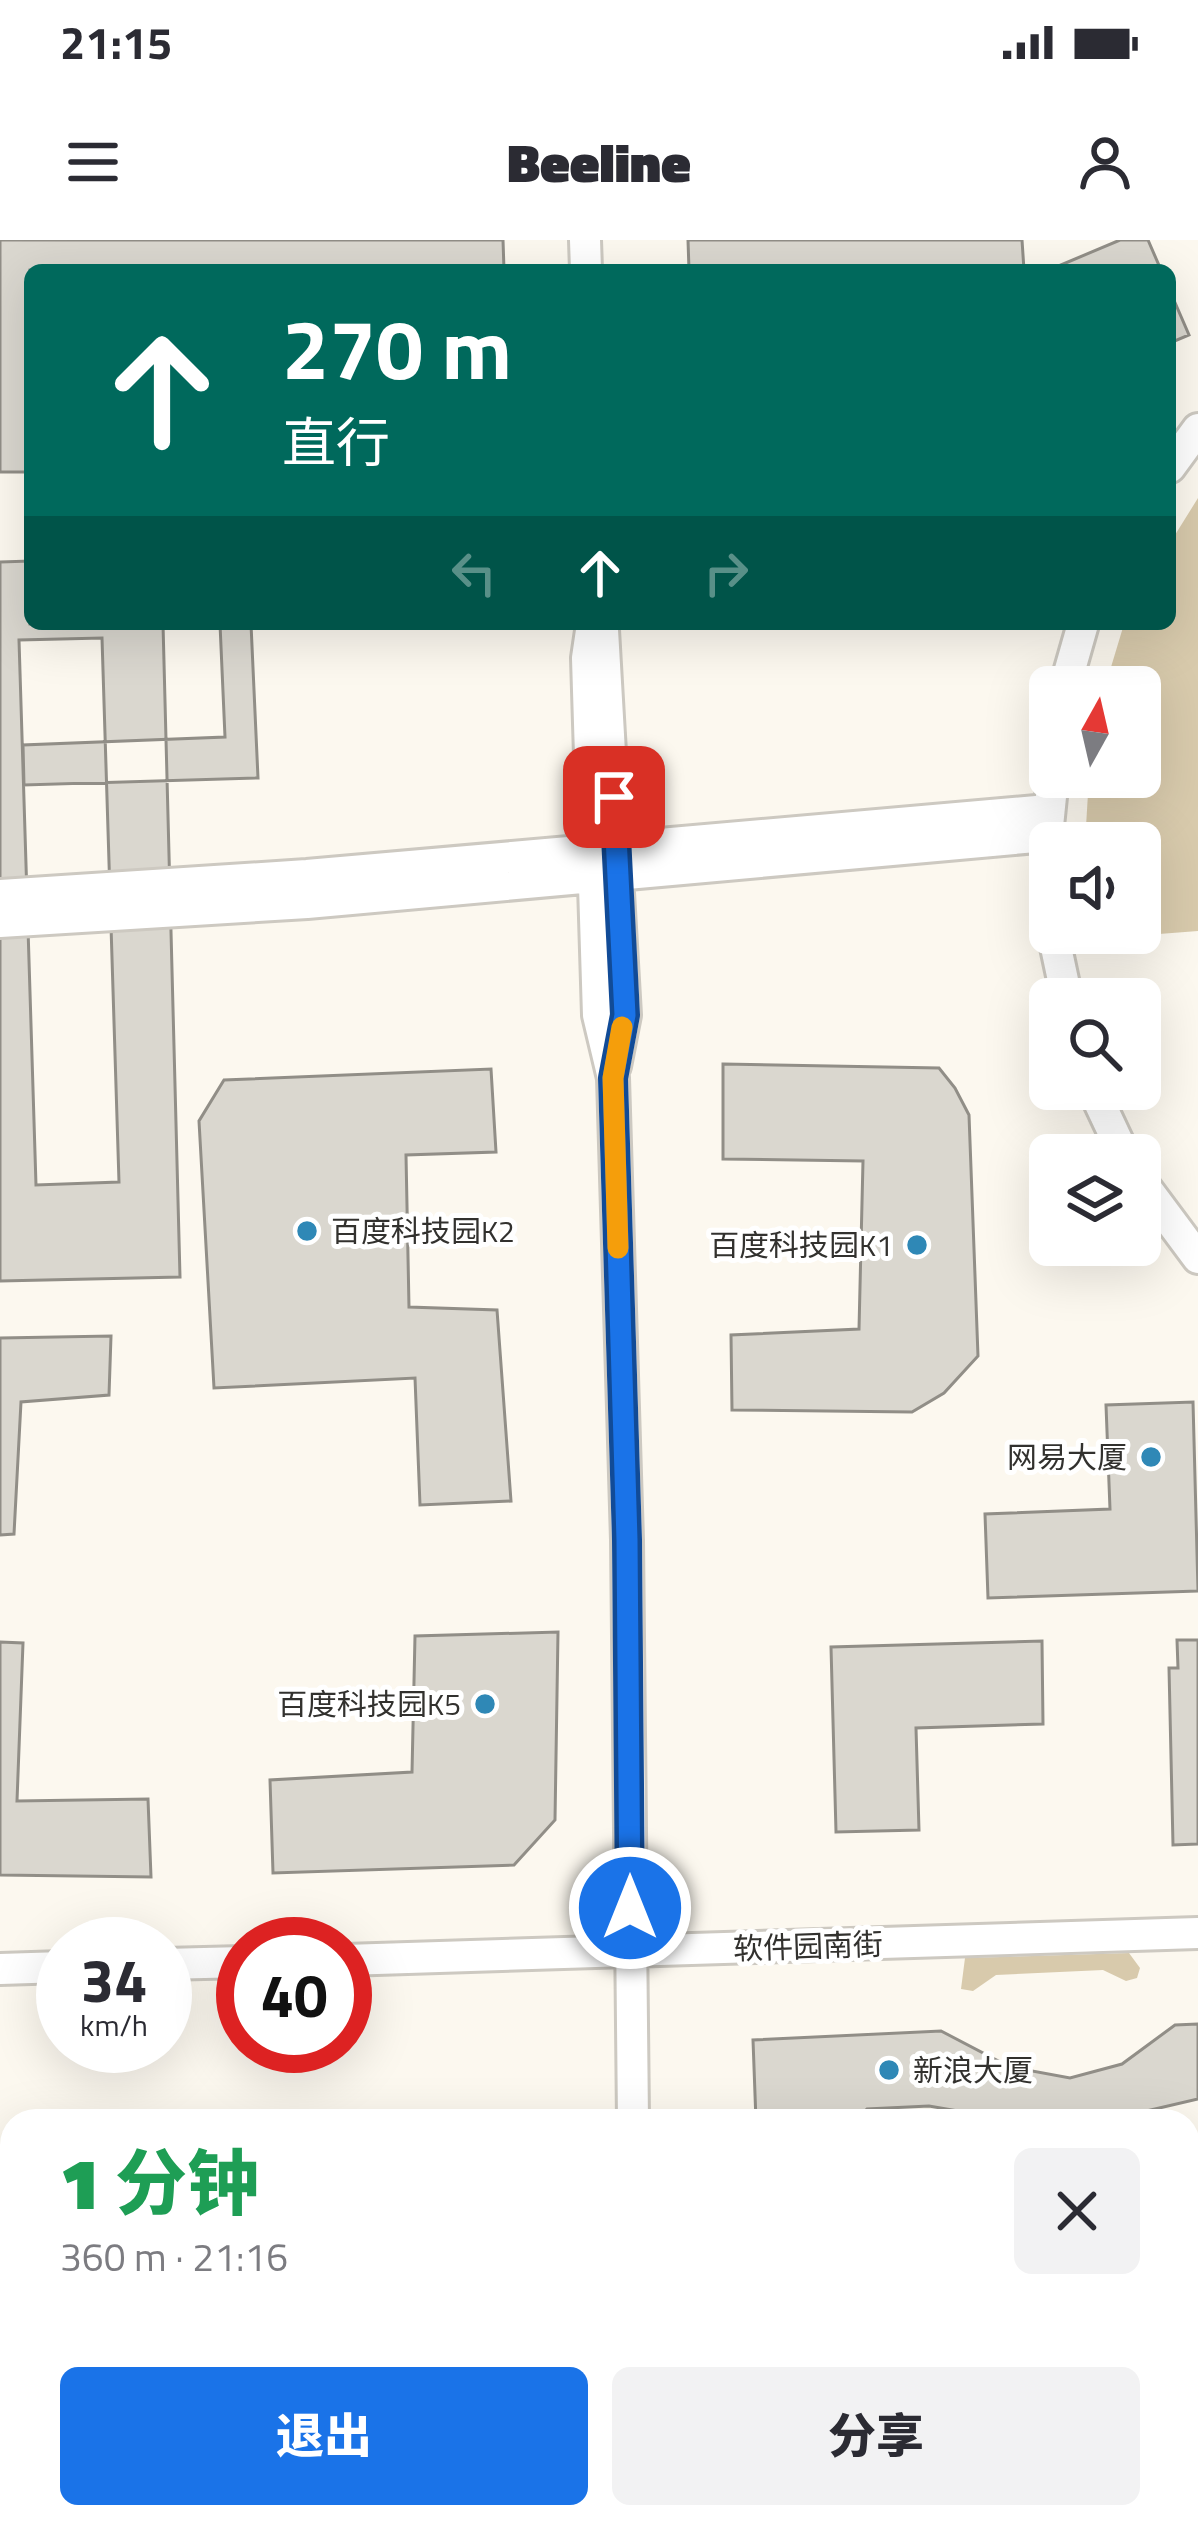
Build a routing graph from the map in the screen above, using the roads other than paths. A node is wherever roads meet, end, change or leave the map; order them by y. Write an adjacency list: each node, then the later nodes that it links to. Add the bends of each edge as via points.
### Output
1 (1198, 429): 2 (street)
2 (1176, 458)
3 (591, 630): 8 (street)
4 (603, 630): 8 (street)
5 (1081, 630): 6 (street)
6 (1071, 666)
7 (1029, 825): 8 (street)
8 (605, 861): 9 (street); 10 (street, via 308,903); 14 (street, via 625,1015 613,1078)
9 (0, 895)
10 (0, 922)
11 (1161, 1208): 12 (street)
12 (1198, 1258)
13 (1198, 1933): 14 (street, 软件园南街)
14 (630, 1952): 15 (street, 软件园南街); 18 (street)
15 (372, 1959)
16 (36, 1968): 17 (street)
17 (0, 1969)
18 (633, 2109)

